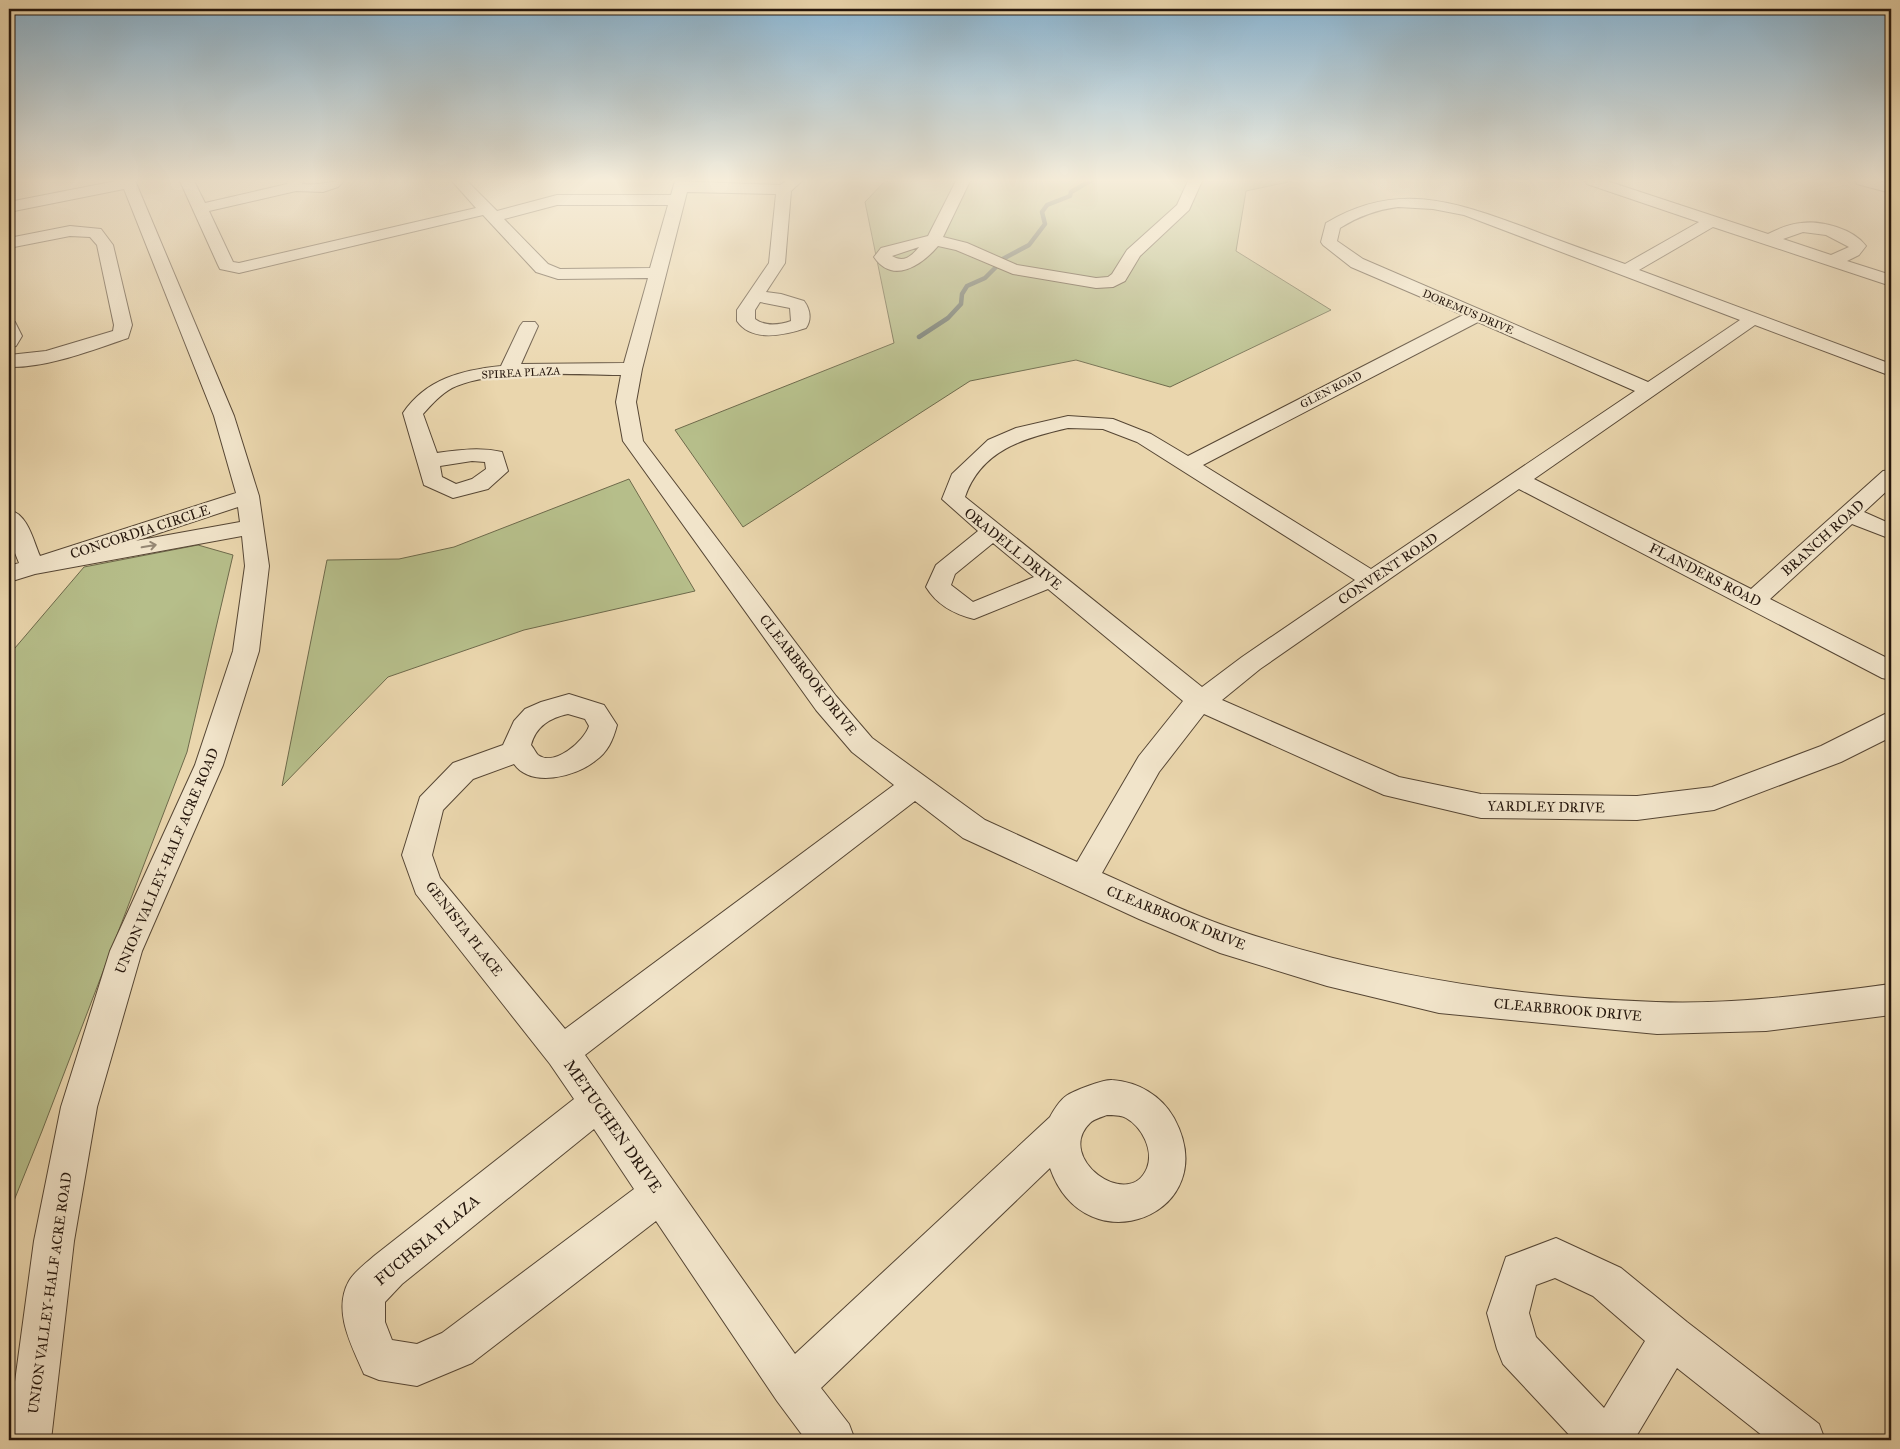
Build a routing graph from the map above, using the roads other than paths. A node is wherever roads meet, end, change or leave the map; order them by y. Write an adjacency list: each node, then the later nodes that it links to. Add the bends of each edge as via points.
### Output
1 (106, 249): 25 (street, via 123,325 122,334 26,360)
2 (156, 249): 34 (street, UNION VALLEY-HALF ACRE ROAD, via 224,416)
3 (219, 249): 4 (street, via 226,265 239,268)
4 (329, 249)
5 (523, 249): 17 (street, via 542,268 558,274)
6 (663, 249): 17 (street, CLEARBROOK DRIVE)
7 (779, 249): 19 (street, via 777,263)
8 (967, 249): 9 (street, via 1013,269 1096,283 1113,282)
9 (1138, 249)
10 (1338, 249): 20 (street, DOREMUS DRIVE, via 1357,263)
11 (1569, 249): 16 (street, DOREMUS DRIVE)
12 (1664, 249): 16 (street)
13 (1795, 249): 15 (street)
14 (1856, 249): 15 (street)
15 (1832, 261): 18 (street)
16 (1627, 270): 21 (street, DOREMUS DRIVE)
17 (656, 273): 26 (street, CLEARBROOK DRIVE)
18 (1891, 281)
19 (755, 296)
20 (1475, 316): 29 (street, DOREMUS DRIVE); 31 (street, GLEN ROAD)
21 (1754, 318): 27 (street, DOREMUS DRIVE); 29 (street, CONVENT ROAD)
22 (9, 326): 24 (street, via 13,336)
23 (528, 326): 28 (street)
24 (9, 342)
25 (9, 361)
26 (632, 369): 28 (street, SPIREA PLAZA); 49 (street, CLEARBROOK DRIVE, via 626,402 633,441 826,703 862,745)
27 (1891, 370)
28 (508, 372): 30 (street, SPIREA PLAZA, via 478,374 447,383 426,398 413,413)
29 (1650, 390): 32 (street, CONVENT ROAD)
30 (429, 461)
31 (1186, 465): 38 (street, ORADELL DRIVE, via 1144,438 1106,423 1068,422 1023,432 995,444 960,479 953,499); 43 (street, ORADELL DRIVE)
32 (1518, 480): 43 (street, CONVENT ROAD); 44 (street, FLANDERS ROAD)
33 (1888, 483): 35 (street, BRANCH ROAD)
34 (248, 496): 37 (street, UNION VALLEY-HALF ACRE ROAD); 40 (street, CONCORDIA CIRCLE)
35 (1850, 514): 39 (street); 44 (street, BRANCH ROAD)
36 (9, 517): 40 (street)
37 (252, 527): 40 (street, CONCORDIA CIRCLE, one-way to 37); 58 (street, UNION VALLEY-HALF ACRE ROAD, via 257,566 246,651 209,765 126,951 79,1107 54,1241)
38 (992, 532): 42 (street, ORADELL DRIVE); 42 (street, via 944,570 938,587 950,600 974,611)
39 (1891, 532)
40 (32, 567): 41 (street, CONCORDIA CIRCLE)
41 (9, 574)
42 (1050, 579): 46 (street, ORADELL DRIVE)
43 (1372, 580): 46 (street, CONVENT ROAD, via 1251,663)
44 (1754, 600): 45 (street, FLANDERS ROAD)
45 (1891, 671)
46 (1202, 702): 47 (street, YARDLEY DRIVE, via 1394,787 1481,806 1637,808 1714,798 1830,754 1883,729); 50 (street, CONVENT ROAD, via 1194,707 1149,764)
47 (1891, 721)
48 (518, 751): 52 (street, GENISTA PLACE, via 463,771 430,805 417,855 427,885)
49 (915, 786): 50 (street, CLEARBROOK DRIVE, via 974,829); 52 (street, METUCHEN DRIVE)
50 (1083, 879): 51 (street, CLEARBROOK DRIVE, via 1232,944 1327,971 1439,997 1657,1018 1766,1015)
51 (1891, 1000)
52 (562, 1052): 53 (street, METUCHEN DRIVE)
53 (598, 1103): 55 (street, METUCHEN DRIVE); 55 (street, FUCHSIA PLAZA, via 388,1270 364,1294 364,1322 379,1359 418,1365 457,1348)
54 (1064, 1129): 57 (street)
55 (660, 1194): 57 (street, METUCHEN DRIVE)
56 (1672, 1337): 60 (street, via 1607,1282 1556,1258 1520,1271 1508,1313 1518,1349); 61 (street); 62 (street)
57 (792, 1386): 59 (street, METUCHEN DRIVE)
58 (29, 1440)
59 (833, 1440)
60 (1604, 1440)
61 (1609, 1440)
62 (1803, 1440)

